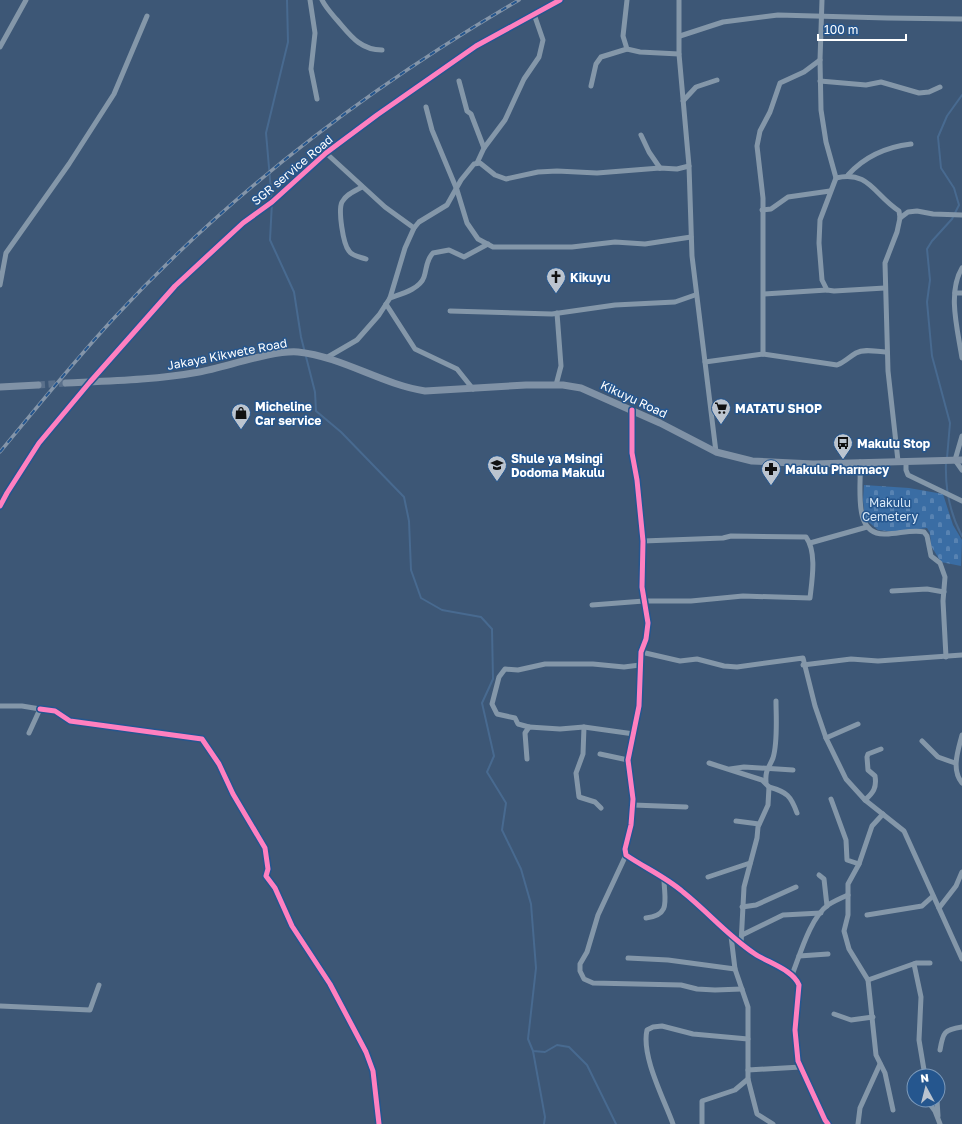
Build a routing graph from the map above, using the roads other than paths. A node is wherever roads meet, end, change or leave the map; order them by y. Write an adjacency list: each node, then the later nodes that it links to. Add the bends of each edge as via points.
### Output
1 (26, 0): 13 (street)
2 (310, 0): 23 (street, via 315,33 311,69)
3 (322, 0): 15 (street, via 355,41)
4 (560, 0): 8 (street, SGR service Road)
5 (627, 0): 14 (street, via 623,36)
6 (679, 0): 12 (street)
7 (822, 0): 10 (street)
8 (534, 14): 28 (street, via 543,40 539,56 505,120); 29 (street, SGR service Road, via 476,46)
9 (147, 16): 46 (street, via 114,94 69,164 6,253)
10 (822, 16): 11 (street); 12 (street, via 753,17 723,22); 17 (street)
11 (962, 19)
12 (680, 36): 16 (street)
13 (0, 47)
14 (627, 49): 16 (street); 21 (street, via 600,57)
15 (382, 50)
16 (680, 54): 24 (street)
17 (820, 60): 19 (street); 38 (street, via 804,72 780,83 760,131 757,146)
18 (716, 80): 24 (street, via 696,87)
19 (820, 81): 22 (street, via 866,85 881,82 919,93); 34 (street, via 823,129)
20 (459, 82): 28 (street, via 466,111 471,114)
21 (591, 86)
22 (940, 87)
23 (317, 99)
24 (683, 101): 31 (street)
25 (426, 107): 36 (street, via 432,130)
26 (641, 135): 32 (street)
27 (911, 144): 33 (street, via 887,148 862,161)
28 (484, 148): 30 (street)
29 (326, 153): 35 (street); 63 (street, SGR service Road, via 272,202 243,223 175,286)
30 (477, 163): 32 (street, via 506,179 538,172 597,173); 36 (street, via 469,170)
31 (689, 166): 32 (street, via 677,169); 42 (street)
32 (660, 168)
33 (848, 175): 34 (street); 40 (street, via 862,178 899,211)
34 (836, 178): 37 (street)
35 (362, 187): 41 (street); 44 (street, via 346,196 340,210 346,247 349,252)
36 (457, 190): 41 (street, via 444,208); 43 (street, via 473,234)
37 (830, 191): 38 (street, via 788,197 771,209); 48 (street, via 820,220 819,243 822,280)
38 (762, 210): 50 (street)
39 (960, 215): 40 (street, via 917,211 908,212)
40 (900, 218): 47 (street, via 886,258)
41 (414, 228): 53 (street, via 405,248)
42 (691, 237): 43 (street, via 645,244 615,242 498,248); 52 (street)
43 (488, 244): 53 (street, via 464,257 449,250 433,253 427,261 424,279 418,285)
44 (366, 259)
45 (962, 268): 51 (street)
46 (0, 285)
47 (885, 288): 48 (street); 58 (street)
48 (827, 290): 50 (street)
49 (962, 293): 51 (street)
50 (764, 294): 59 (street)
51 (955, 294): 61 (street)
52 (695, 295): 56 (street, via 675,302 615,305); 62 (street)
53 (390, 298): 54 (street)
54 (386, 304): 60 (street, via 357,340); 68 (street, via 415,349 457,369)
55 (450, 311): 56 (street)
56 (557, 313): 66 (street, via 561,366)
57 (296, 352): 60 (main road, Kikuyu Road); 63 (main road, Jakaya Kikwete Road, via 177,376)
58 (887, 352): 59 (street, via 856,352 845,362 837,365); 72 (street)
59 (763, 354): 62 (street)
60 (326, 358): 68 (main road, Kikuyu Road, via 410,388 426,391)
61 (962, 358)
62 (705, 362): 71 (street)
63 (90, 382): 64 (main road, Jakaya Kikwete Road); 78 (street, SGR service Road, via 39,443)
64 (66, 383)
65 (38, 385): 67 (main road)
66 (556, 385): 68 (main road, Kikuyu Road); 69 (main road, Kikuyu Road, via 581,388)
67 (0, 387)
68 (474, 389)
69 (632, 410): 71 (main road, Kikuyu Road); 80 (street, via 632,453)
70 (962, 436): 73 (street)
71 (716, 452): 75 (main road, Kikuyu Road, via 752,461 777,463)
72 (898, 460): 74 (main road, Kikuyu Road); 75 (main road, Kikuyu Road)
73 (956, 460): 74 (main road, Kikuyu Road); 76 (street)
74 (906, 461): 77 (street, via 908,475)
75 (860, 462): 79 (street, via 862,515)
76 (962, 470)
77 (962, 501)
78 (0, 506)
79 (867, 527): 81 (street); 83 (street, via 881,535 918,531 926,534 931,556 940,563 945,577)
80 (643, 541): 81 (street, via 731,536 792,536 806,537); 84 (street)
81 (810, 542): 84 (street, via 810,598 743,596 691,601)
82 (892, 591): 83 (street, via 927,589)
83 (944, 592): 88 (street)
84 (644, 601): 85 (street); 86 (street, via 648,623)
85 (592, 605)
86 (641, 652): 89 (street); 90 (street, via 680,661 698,659 724,666 803,658)
87 (962, 655): 88 (street)
88 (946, 657): 90 (street, via 878,661 851,659)
89 (640, 665): 95 (street, via 624,667 545,664 518,670 505,669 499,677 492,704 497,714 515,718 518,724); 98 (street, via 639,706)
90 (803, 665): 100 (street)
91 (776, 701): 108 (street, via 773,758)
92 (0, 706): 93 (street)
93 (40, 709): 97 (street); 167 (street, via 55,712 70,721 202,739 219,764 233,794 265,848 268,869 266,876 276,888 292,926 330,984 366,1052 373,1071)
94 (858, 724): 100 (street)
95 (529, 727): 96 (street); 104 (street, via 525,732)
96 (584, 727): 98 (street); 117 (street, via 583,754 576,773 579,797 595,802)
97 (28, 733)
98 (634, 734): 105 (street)
99 (962, 735): 107 (street)
100 (826, 738): 114 (street, via 846,779)
101 (922, 741): 107 (street, via 938,757)
102 (881, 749): 114 (street, via 868,754 867,757 868,770 875,776 876,788)
103 (600, 754): 105 (street)
104 (527, 759)
105 (628, 760): 115 (street)
106 (709, 763): 109 (street)
107 (956, 763): 111 (street, via 956,772)
108 (767, 768): 109 (street); 110 (street); 112 (street)
109 (727, 769): 112 (street)
110 (793, 770)
111 (962, 783)
112 (768, 784): 118 (street, via 787,794 793,800); 121 (street, via 768,805)
113 (831, 799): 124 (street, via 846,840 847,860)
114 (865, 800): 119 (street)
115 (632, 805): 116 (street); 122 (street, via 632,825 624,849)
116 (686, 807)
117 (601, 808)
118 (797, 813)
119 (883, 814): 124 (street, via 872,826); 131 (street, via 904,831)
120 (736, 821): 121 (street)
121 (759, 824): 123 (street)
122 (626, 855): 128 (street); 151 (street, via 598,915 580,964 584,979 593,983)
123 (750, 863): 127 (street); 133 (street)
124 (859, 864): 130 (street, via 848,884)
125 (962, 872): 134 (street, via 956,886)
126 (819, 875): 132 (street, via 826,884)
127 (708, 877)
128 (664, 878): 137 (street, via 665,906 662,914); 139 (street, via 682,890)
129 (796, 887): 133 (street, via 756,905)
130 (848, 895): 132 (street); 149 (street, via 848,915 844,931 850,949)
131 (933, 896): 134 (street); 136 (street, via 922,906)
132 (827, 906): 135 (street)
133 (742, 907): 138 (street)
134 (939, 908): 144 (street)
135 (821, 913): 138 (street, via 783,915); 142 (street, via 808,933)
136 (867, 915)
137 (646, 918)
138 (742, 935): 140 (street)
139 (731, 936): 140 (street); 147 (street)
140 (741, 944): 148 (street)
141 (828, 954): 142 (street)
142 (799, 956): 148 (street)
143 (628, 958): 147 (street, via 668,960)
144 (962, 960)
145 (930, 963): 146 (street)
146 (914, 964): 149 (street); 160 (street, via 921,997 919,1040)
147 (735, 969): 151 (street)
148 (792, 975): 159 (street, via 799,985 795,1038)
149 (868, 980): 154 (street)
150 (99, 985): 152 (street, via 90,1010)
151 (742, 989): 156 (street, via 749,1016)
152 (0, 1006)
153 (834, 1014): 154 (street, via 851,1020)
154 (873, 1017): 158 (street, via 876,1055)
155 (962, 1027): 157 (street, via 944,1032)
156 (748, 1039): 161 (street); 168 (street, via 693,1034 662,1026 647,1030 646,1043 654,1076)
157 (940, 1050)
158 (880, 1064): 165 (street, via 885,1073); 172 (street, via 860,1108)
159 (801, 1067): 161 (street); 171 (street)
160 (924, 1068)
161 (748, 1070): 162 (street)
162 (748, 1079): 169 (street, via 735,1090 702,1101); 170 (street, via 757,1114)
163 (932, 1108): 166 (street)
164 (938, 1108): 166 (street)
165 (893, 1110)
166 (939, 1121)
167 (379, 1124)
168 (673, 1124)
169 (702, 1124)
170 (773, 1124)
171 (828, 1124)
172 (858, 1124)

